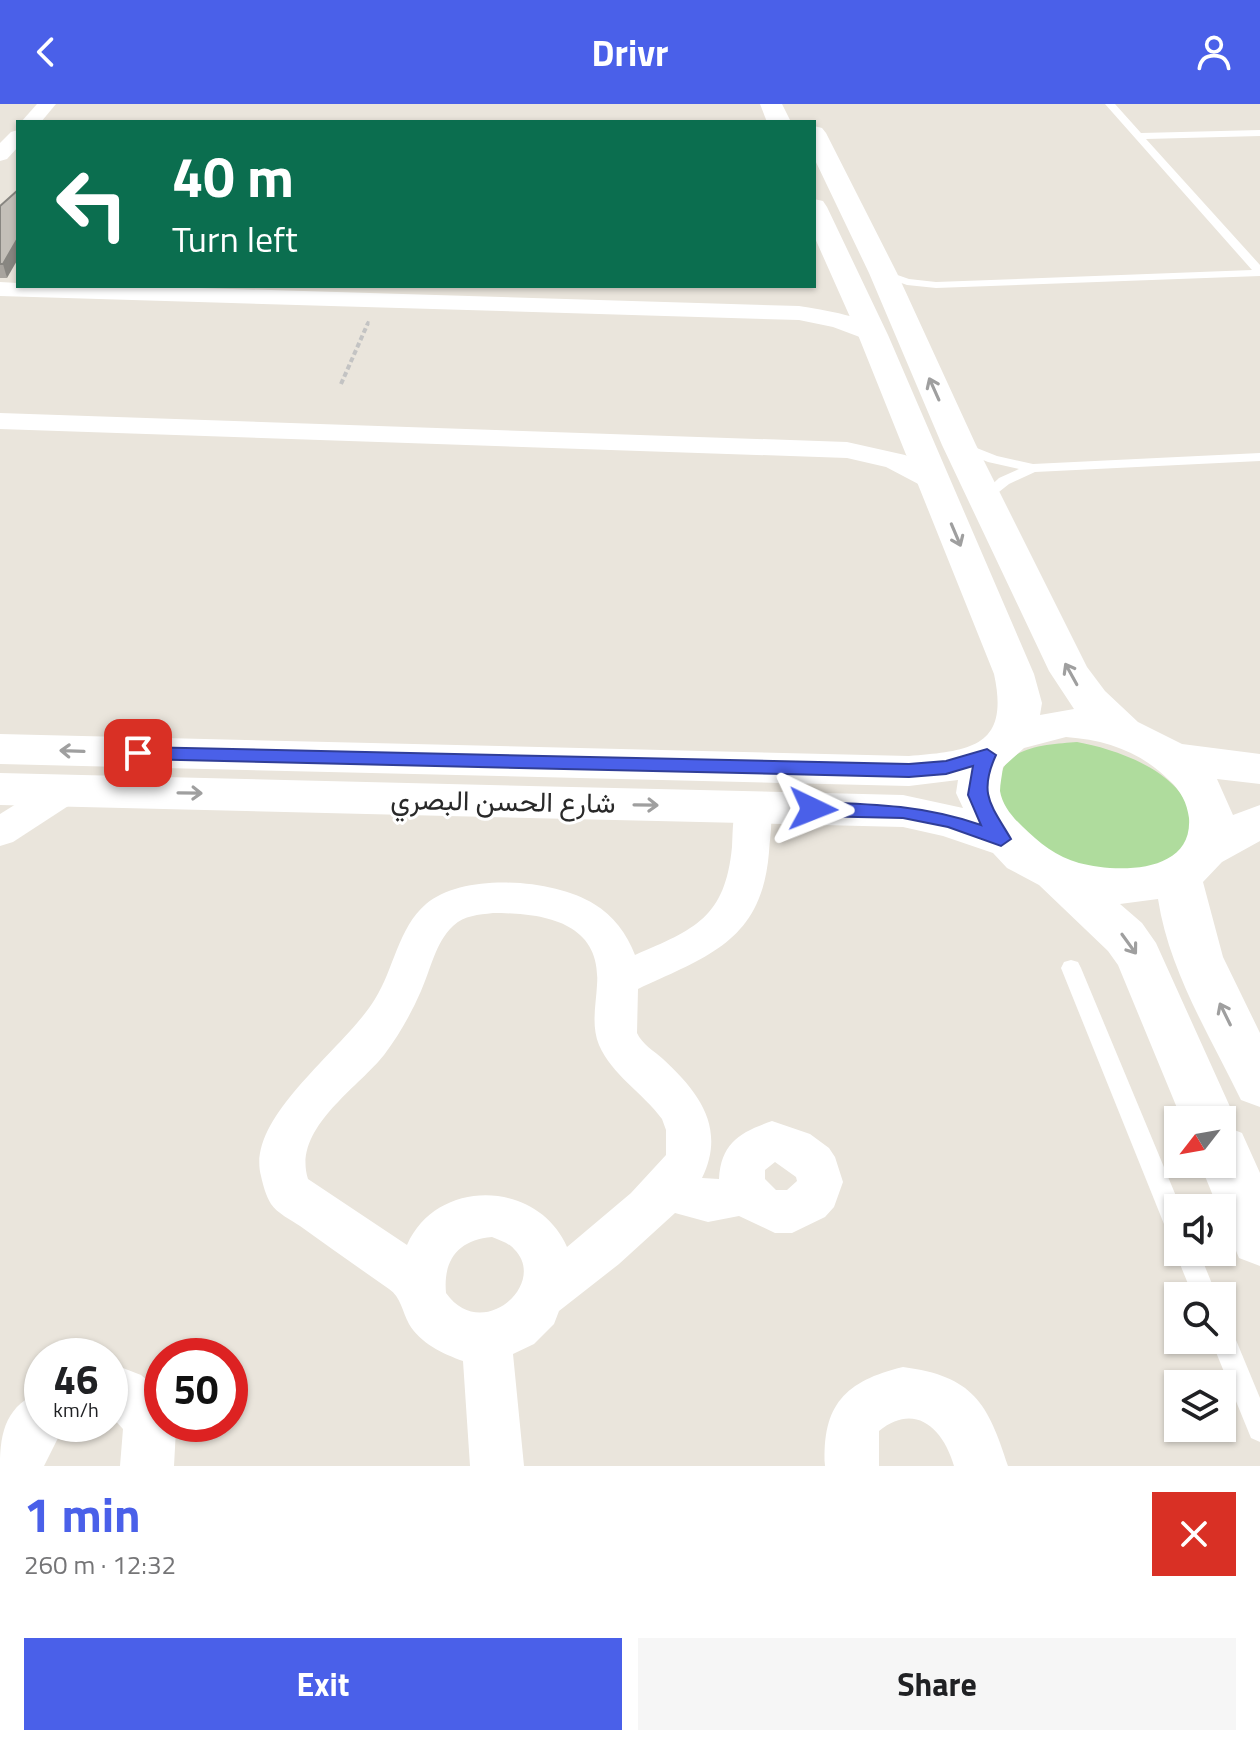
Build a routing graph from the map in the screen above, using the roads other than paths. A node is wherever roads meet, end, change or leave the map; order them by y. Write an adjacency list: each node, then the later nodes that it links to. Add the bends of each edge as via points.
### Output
1 (47, 104): 3 (street)
2 (1110, 104): 5 (lane)
3 (33, 120)
4 (1260, 133): 5 (lane)
5 (1140, 136): 10 (lane)
6 (816, 137): 12 (main road)
7 (16, 140): 8 (street)
8 (3, 167)
9 (816, 212): 15 (main road)
10 (1260, 273): 11 (lane)
11 (936, 285): 12 (lane, via 907,282); 12 (lane, via 913,292)
12 (890, 287): 20 (main road, one-way to 12)
13 (96, 288): 14 (street)
14 (226, 291): 16 (street, via 377,301)
15 (851, 291): 16 (street, via 832,305); 17 (main road)
16 (799, 313): 17 (street, via 840,321)
17 (873, 335): 18 (main road)
18 (906, 418): 21 (street, via 885,438); 24 (main road)
19 (0, 421): 21 (street)
20 (959, 445): 23 (lane); 25 (main road)
21 (847, 450): 24 (street, via 895,461)
22 (1260, 457): 23 (lane)
23 (1033, 468): 25 (lane, via 1004,481)
24 (934, 481): 27 (main road, one-way to 27, via 1019,688 1021,703)
25 (985, 499): 26 (main road, one-way to 25, via 1073,678)
26 (1123, 732): 27 (main road, via 1066,723 1040,725); 29 (main road)
27 (1002, 744): 28 (main road, شارع الحسن البصري, one-way to 28, via 946,768 909,771); 36 (main road, via 979,774 978,795)
28 (0, 749)
29 (1174, 758): 30 (main road); 37 (main road, via 1209,803 1213,827)
30 (1260, 769)
31 (0, 789): 32 (main road, شارع الحسن البصري)
32 (66, 790): 33 (main road, شارع الحسن البصري, one-way to 33); 35 (street)
33 (753, 807): 36 (main road, شارع الحسن البصري, via 903,811); 40 (street, via 741,894 725,923 711,935)
34 (1260, 821): 37 (main road)
35 (0, 832)
36 (1001, 839): 38 (main road)
37 (1193, 862): 38 (main road, via 1152,885 1085,883); 41 (main road, one-way to 37, via 1193,949 1181,908)
38 (1051, 872): 42 (main road, one-way to 42, via 1125,937 1139,957)
39 (1071, 968): 46 (lane)
40 (618, 980): 44 (street, via 614,1029 622,1049 678,1105 689,1130 689,1157); 48 (street, via 614,951 596,926 570,909 500,899 452,907 433,921 399,996 367,1045 287,1134 280,1154 289,1192)
41 (1260, 1084)
42 (1203, 1106)
43 (1234, 1178): 47 (main road)
44 (671, 1188): 45 (street, via 708,1202); 49 (street)
45 (745, 1192)
46 (1164, 1195)
47 (1260, 1239)
48 (420, 1282): 49 (street, via 424,1260 452,1225 495,1215 516,1220 534,1233 545,1250); 50 (street, via 423,1300 440,1323 466,1336)
49 (546, 1293): 50 (street, via 523,1324)
50 (486, 1338): 57 (street)
51 (1229, 1354): 53 (lane)
52 (128, 1396): 56 (street, via 147,1415 152,1448)
53 (1260, 1429)
54 (25, 1442): 55 (street)
55 (17, 1466)
56 (147, 1466)
57 (497, 1466)
58 (852, 1466): 59 (street, via 850,1441 862,1412 873,1401 903,1391 935,1397 950,1406 973,1434)
59 (981, 1466)

